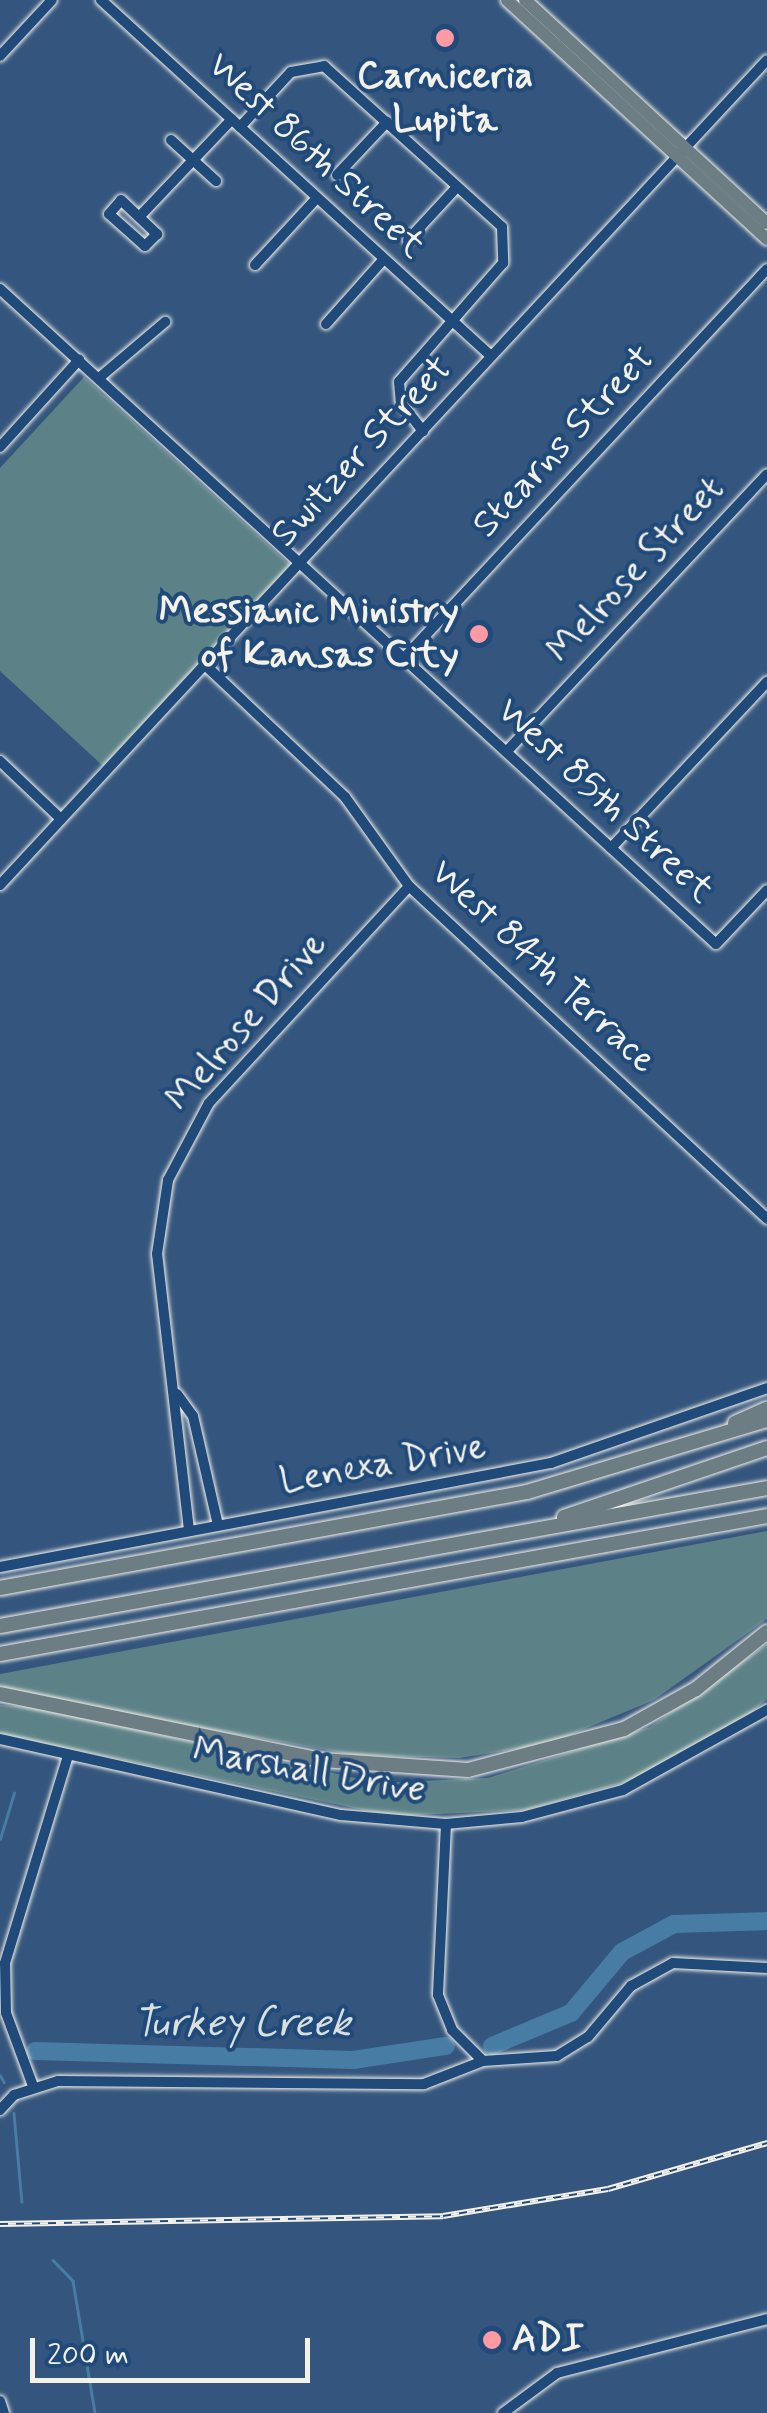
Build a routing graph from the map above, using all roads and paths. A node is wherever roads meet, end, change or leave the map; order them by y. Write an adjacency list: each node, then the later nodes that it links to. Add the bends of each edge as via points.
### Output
1 (52, 0): 5 (street)
2 (101, 0): 8 (street, West 86th Street)
3 (507, 0): 11 (main road)
4 (525, 0): 10 (main road)
5 (0, 56)
6 (767, 60): 10 (street, Switzer Street)
7 (388, 122): 8 (street, via 314,64 290,72); 13 (street); 15 (street)
8 (236, 123): 12 (street); 16 (street, West 86th Street)
9 (171, 140): 12 (street)
10 (687, 146): 11 (street, Switzer Street); 18 (main road)
11 (676, 158): 19 (main road); 28 (street, Switzer Street)
12 (193, 160): 14 (street); 17 (street)
13 (337, 176)
14 (216, 181)
15 (457, 187): 20 (street); 25 (street, via 502,227 508,250)
16 (316, 199): 21 (street, West 86th Street); 22 (street)
17 (141, 215): 17 (street, via 121,200 110,214 146,246 157,234)
18 (767, 223)
19 (767, 239)
20 (408, 240)
21 (383, 260): 25 (street, West 86th Street); 27 (street)
22 (254, 265)
23 (767, 269): 35 (street, Stearns Street)
24 (0, 290): 29 (street, West 85th Street)
25 (451, 320): 28 (street, West 86th Street); 31 (street, via 399,382 401,403)
26 (165, 322): 30 (street)
27 (326, 324)
28 (491, 356): 31 (street, Switzer Street)
29 (79, 360): 30 (street, West 85th Street); 32 (street)
30 (99, 378): 34 (street, West 85th Street)
31 (423, 430): 34 (street, Switzer Street)
32 (0, 447)
33 (767, 474): 38 (street, Melrose Street)
34 (301, 562): 35 (street, West 85th Street); 36 (street, Switzer Street)
35 (406, 656): 38 (street, West 85th Street)
36 (204, 664): 40 (street, Switzer Street); 43 (street, West 84th Terrace, via 345,797)
37 (767, 682): 41 (street)
38 (508, 750): 41 (street, West 85th Street)
39 (0, 761): 40 (street)
40 (61, 819): 42 (street, Switzer Street)
41 (612, 848): 44 (street, West 85th Street, via 716,944)
42 (0, 885)
43 (409, 886): 45 (street, West 84th Terrace); 47 (street, Melrose Drive, via 208,1103 182,1145 157,1254)
44 (767, 890)
45 (767, 1219)
46 (767, 1388): 54 (street, Lenexa Drive, via 551,1463)
47 (176, 1393): 54 (street, Melrose Drive, via 193,1416); 55 (street, Melrose Drive)
48 (767, 1408): 51 (highway)
49 (767, 1420): 51 (highway)
50 (767, 1448): 56 (highway)
51 (608, 1472): 58 (highway)
52 (767, 1488): 56 (highway)
53 (767, 1516): 61 (highway)
54 (218, 1524): 55 (street, Lenexa Drive)
55 (189, 1530): 57 (street, Lenexa Drive)
56 (514, 1533): 59 (highway)
57 (0, 1567)
58 (0, 1588)
59 (0, 1626)
60 (767, 1632): 62 (highway, via 696,1690 624,1730 468,1770 322,1760)
61 (0, 1654)
62 (0, 1694)
63 (767, 1710): 66 (street, Marshall Drive, via 623,1790 522,1817)
64 (0, 1739): 65 (street, Marshall Drive)
65 (68, 1754): 66 (street, Marshall Drive, via 340,1815); 67 (street)
66 (446, 1824): 69 (street, via 438,1995 452,2030)
67 (3, 1963): 70 (street, via 6,2013)
68 (767, 1968): 69 (street, via 672,1963 631,1986 573,2048 539,2061)
69 (483, 2062): 70 (street, via 400,2088)
70 (32, 2086): 71 (street)
71 (0, 2110)
72 (767, 2319): 75 (street, via 556,2373)
73 (0, 2401): 74 (street)
74 (4, 2413)
75 (504, 2413)

